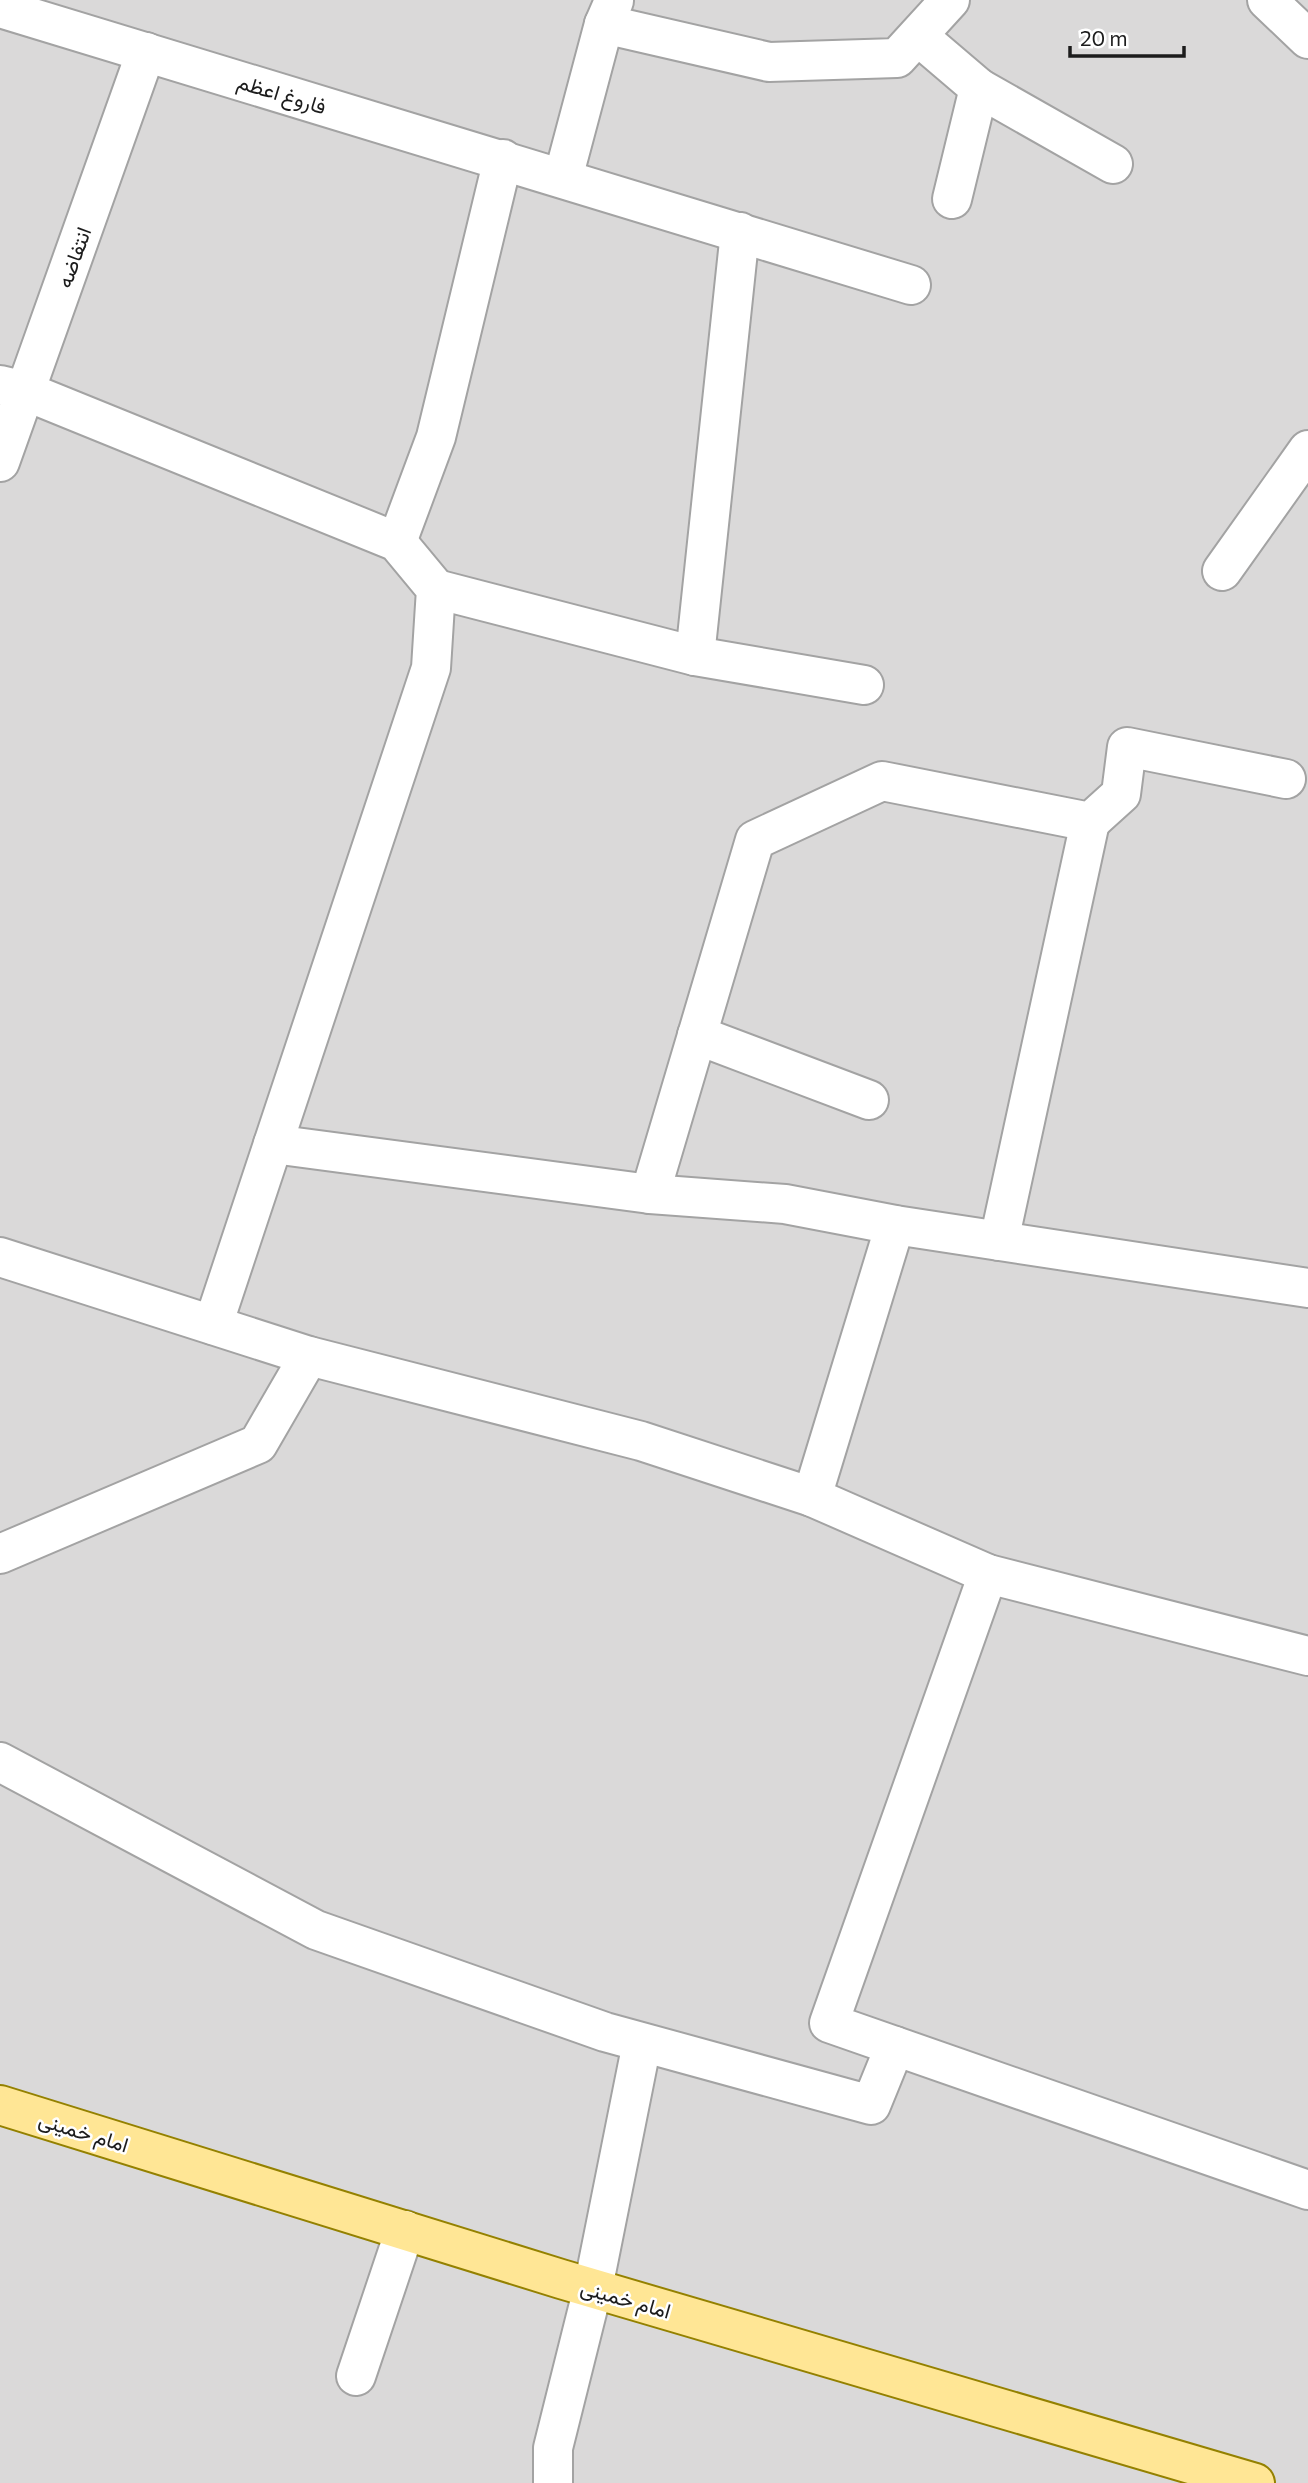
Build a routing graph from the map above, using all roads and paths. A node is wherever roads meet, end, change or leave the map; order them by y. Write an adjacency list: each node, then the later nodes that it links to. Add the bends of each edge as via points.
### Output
1 (950, 0): 5 (street)
2 (1267, 0): 6 (street)
3 (0, 8): 7 (street, فاروغ اعظم)
4 (609, 12): 5 (street, via 769,62 897,58); 11 (street)
5 (918, 36): 8 (street)
6 (1308, 39)
7 (146, 52): 9 (street, فاروغ اعظم); 15 (street, انتفاضه)
8 (979, 88): 10 (street); 12 (street)
9 (503, 159): 11 (street, فاروغ اعظم); 18 (street, via 436,437)
10 (1113, 164)
11 (563, 177): 13 (street, فاروغ اعظم)
12 (952, 199)
13 (740, 232): 14 (street, فاروغ اعظم); 21 (street)
14 (911, 285)
15 (13, 388): 17 (street, انتفاضه); 18 (street)
16 (1308, 450): 19 (street)
17 (0, 462)
18 (397, 542): 20 (street)
19 (1222, 571)
20 (436, 589): 21 (street); 27 (street, via 431,668)
21 (695, 656): 22 (street)
22 (864, 685)
23 (1286, 779): 24 (street, via 1127,747 1121,794)
24 (1090, 822): 25 (street, via 882,781 755,840); 30 (street)
25 (697, 1035): 26 (street); 28 (street)
26 (869, 1100)
27 (273, 1144): 28 (street); 33 (street)
28 (650, 1194): 29 (street, via 785,1204)
29 (895, 1225): 30 (street); 35 (street)
30 (999, 1241): 32 (street)
31 (0, 1257): 33 (street)
32 (1308, 1288)
33 (213, 1325): 34 (street)
34 (309, 1356): 35 (street, via 641,1441); 36 (street, via 258,1444)
35 (812, 1497): 37 (street)
36 (0, 1554)
37 (988, 1574): 38 (street); 41 (street, via 829,2023)
38 (1308, 1656)
39 (0, 1762): 40 (street, via 316,1930)
40 (642, 2043): 41 (street, via 871,2105); 45 (street)
41 (895, 2046): 43 (street)
42 (0, 2105): 44 (main road, امام خمینی)
43 (1308, 2190)
44 (405, 2230): 45 (main road, امام خمینی); 46 (street)
45 (593, 2288): 47 (street, via 553,2448); 48 (main road, امام خمینی)
46 (356, 2376)
47 (553, 2483)
48 (1255, 2483)

